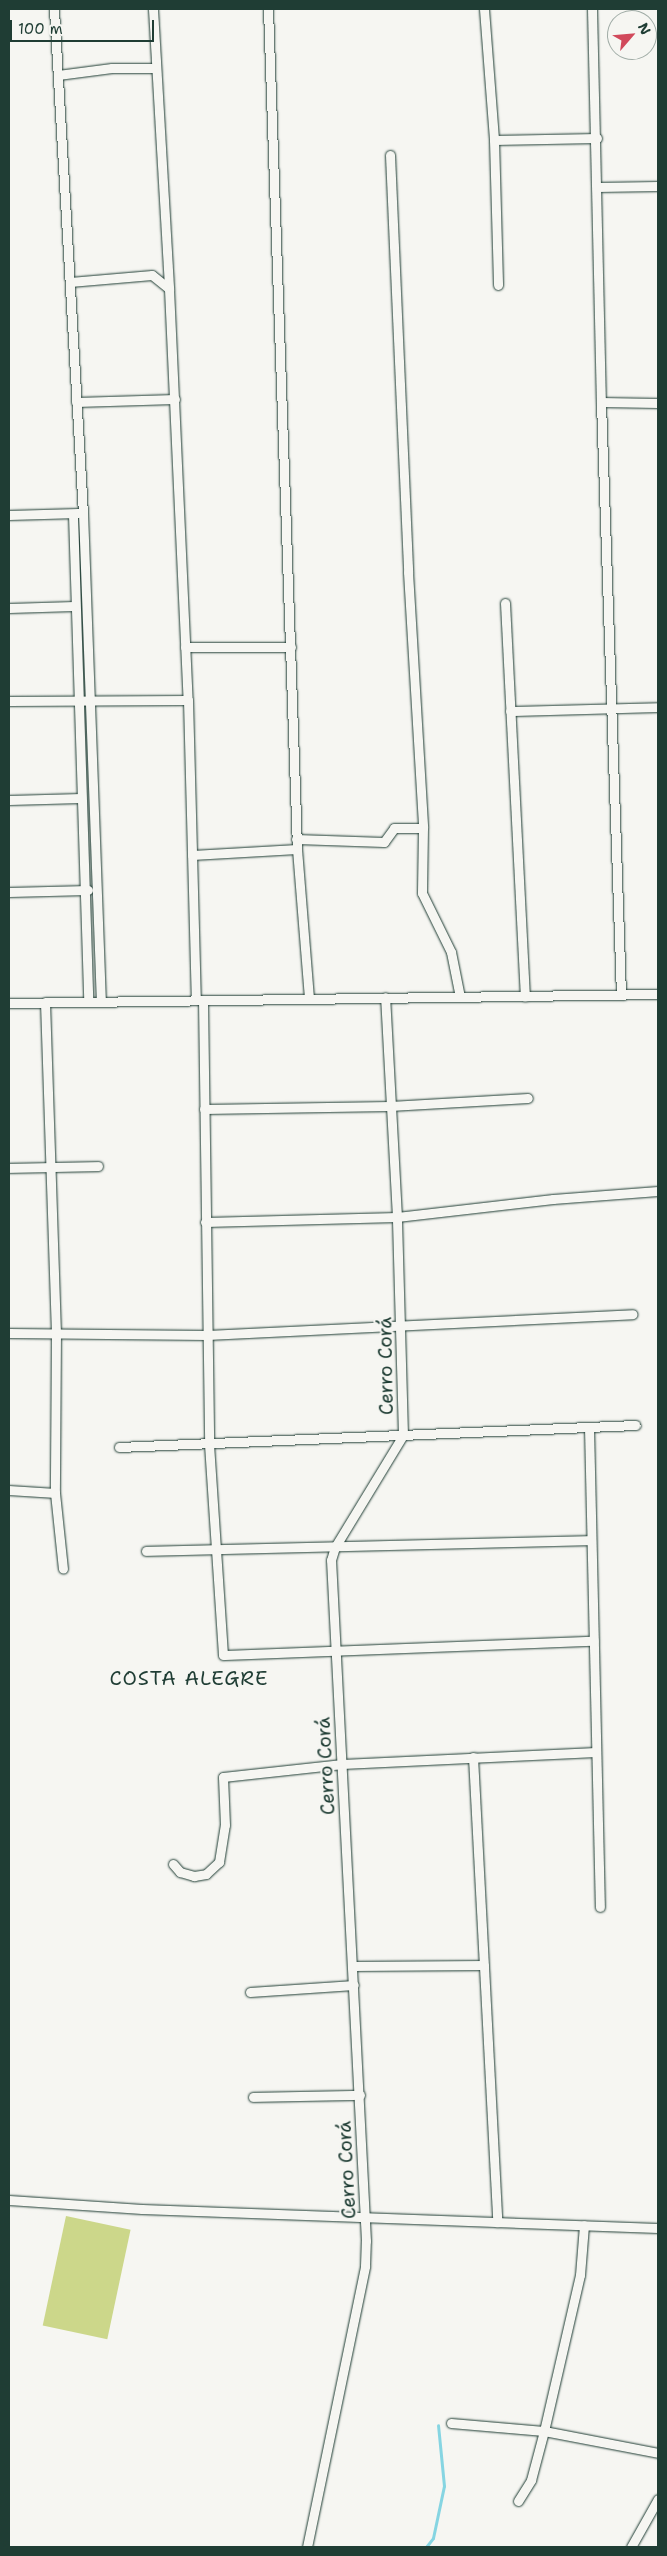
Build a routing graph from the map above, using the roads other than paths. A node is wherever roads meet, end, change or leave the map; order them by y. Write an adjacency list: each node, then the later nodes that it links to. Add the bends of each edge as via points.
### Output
1 (54, 9): 7 (street)
2 (153, 9): 6 (street)
3 (268, 9): 27 (street)
4 (484, 9): 9 (street)
5 (592, 9): 8 (street)
6 (154, 68): 7 (street, via 112,68); 15 (street, via 158,90)
7 (58, 75): 13 (street)
8 (597, 138): 9 (street); 12 (street)
9 (494, 140): 14 (street)
10 (390, 155): 37 (street, via 407,553)
11 (658, 186): 12 (street)
12 (597, 187): 18 (street)
13 (70, 282): 15 (street, via 152,275); 17 (street)
14 (498, 285)
15 (169, 289): 16 (street)
16 (174, 399): 17 (street); 26 (street)
17 (76, 402): 20 (street)
18 (601, 402): 19 (street); 33 (street)
19 (658, 402)
20 (83, 513): 21 (street); 30 (street)
21 (72, 514): 22 (street); 24 (street)
22 (9, 515)
23 (505, 603): 34 (street)
24 (74, 606): 25 (street); 29 (street)
25 (9, 608)
26 (185, 647): 27 (street); 28 (street)
27 (291, 647): 38 (street)
28 (188, 700): 30 (street); 39 (street)
29 (78, 701): 30 (street); 31 (street); 35 (street)
30 (89, 701): 41 (street)
31 (9, 702)
32 (658, 707): 33 (street)
33 (611, 708): 34 (street); 43 (street)
34 (510, 711): 45 (street)
35 (81, 798): 36 (street); 40 (street)
36 (9, 800)
37 (423, 828): 38 (street, via 394,828 384,842); 47 (street, via 422,893 450,952)
38 (297, 844): 39 (street); 48 (street)
39 (192, 855): 49 (street)
40 (84, 890): 41 (street); 42 (street); 51 (street)
41 (96, 890): 52 (street)
42 (9, 892)
43 (621, 994): 44 (street); 45 (street)
44 (658, 994)
45 (525, 996): 47 (street)
46 (385, 997): 47 (street); 48 (street); 55 (street, Cerro Corá)
47 (460, 997)
48 (309, 999): 49 (street)
49 (199, 1000): 52 (street); 56 (street)
50 (45, 1002): 51 (street); 53 (street); 58 (street)
51 (88, 1002): 52 (street)
52 (101, 1002)
53 (9, 1003)
54 (528, 1098): 55 (street)
55 (390, 1106): 56 (street); 61 (street, Cerro Corá)
56 (204, 1109): 62 (street)
57 (98, 1166): 58 (street)
58 (50, 1167): 59 (street); 65 (street)
59 (9, 1168)
60 (658, 1191): 61 (street, via 553,1199)
61 (397, 1218): 62 (street); 64 (street, Cerro Corá)
62 (205, 1222): 67 (street)
63 (632, 1314): 64 (street)
64 (401, 1325): 67 (street); 70 (street, Cerro Corá)
65 (56, 1332): 66 (street); 67 (street); 74 (street)
66 (9, 1333)
67 (207, 1335): 71 (street)
68 (636, 1424): 69 (street)
69 (589, 1427): 70 (street); 75 (street)
70 (403, 1435): 71 (street); 76 (street, Cerro Corá)
71 (209, 1444): 72 (street); 77 (street)
72 (119, 1447)
73 (9, 1490): 74 (street)
74 (55, 1493): 79 (street)
75 (591, 1540): 76 (street); 80 (street)
76 (335, 1547): 77 (street); 81 (street, Cerro Corá, via 331,1560)
77 (218, 1548): 78 (street); 81 (street, via 223,1655)
78 (146, 1550)
79 (63, 1570)
80 (594, 1641): 81 (street); 82 (street)
81 (336, 1653): 84 (street, Cerro Corá)
82 (596, 1752): 83 (street); 86 (street)
83 (473, 1757): 84 (street); 87 (street)
84 (342, 1764): 85 (street, via 223,1777 225,1824 219,1862 206,1874 194,1876 180,1872); 88 (street, Cerro Corá)
85 (172, 1864)
86 (600, 1907)
87 (484, 1965): 88 (street); 95 (street)
88 (353, 1966): 89 (street, Cerro Corá)
89 (354, 1986): 90 (street); 91 (street, Cerro Corá)
90 (250, 1992)
91 (360, 2095): 92 (street); 94 (street, Cerro Corá)
92 (253, 2097)
93 (9, 2200): 94 (street, via 142,2209)
94 (366, 2217): 95 (street); 103 (street, Cerro Corá, via 364,2266)
95 (497, 2222): 96 (street)
96 (584, 2225): 97 (street); 99 (street, via 580,2275)
97 (658, 2228)
98 (451, 2423): 99 (street)
99 (544, 2431): 100 (street); 102 (street, via 531,2480)
100 (658, 2453)
101 (658, 2499): 104 (street)
102 (518, 2501)
103 (307, 2547)
104 (631, 2547)

